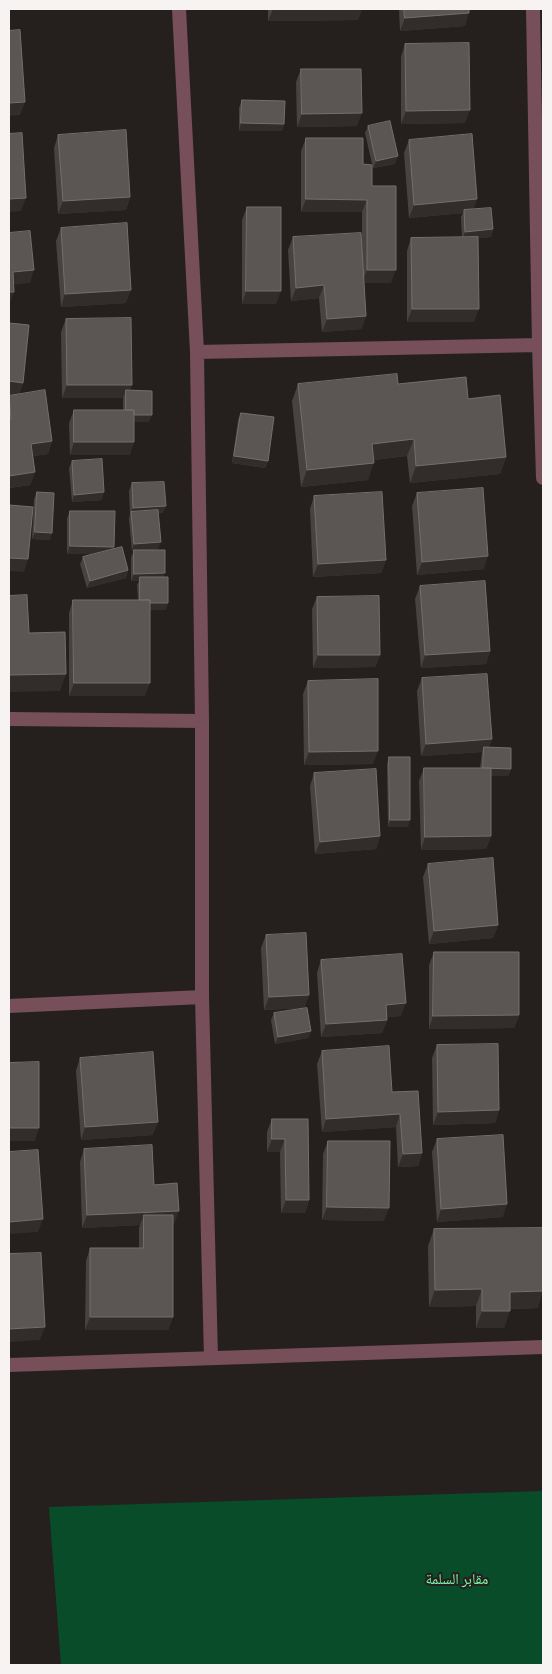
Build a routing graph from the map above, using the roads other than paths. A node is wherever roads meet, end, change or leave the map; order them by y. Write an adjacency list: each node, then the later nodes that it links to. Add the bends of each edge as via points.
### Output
1 (179, 9): 4 (street)
2 (533, 9): 3 (street)
3 (539, 345): 4 (street); 5 (street)
4 (197, 352): 7 (street)
5 (543, 478)
6 (9, 719): 7 (street)
7 (202, 721): 8 (street)
8 (202, 997): 9 (street); 11 (street)
9 (9, 1006)
10 (543, 1347): 11 (street)
11 (210, 1358): 12 (street)
12 (9, 1365)

